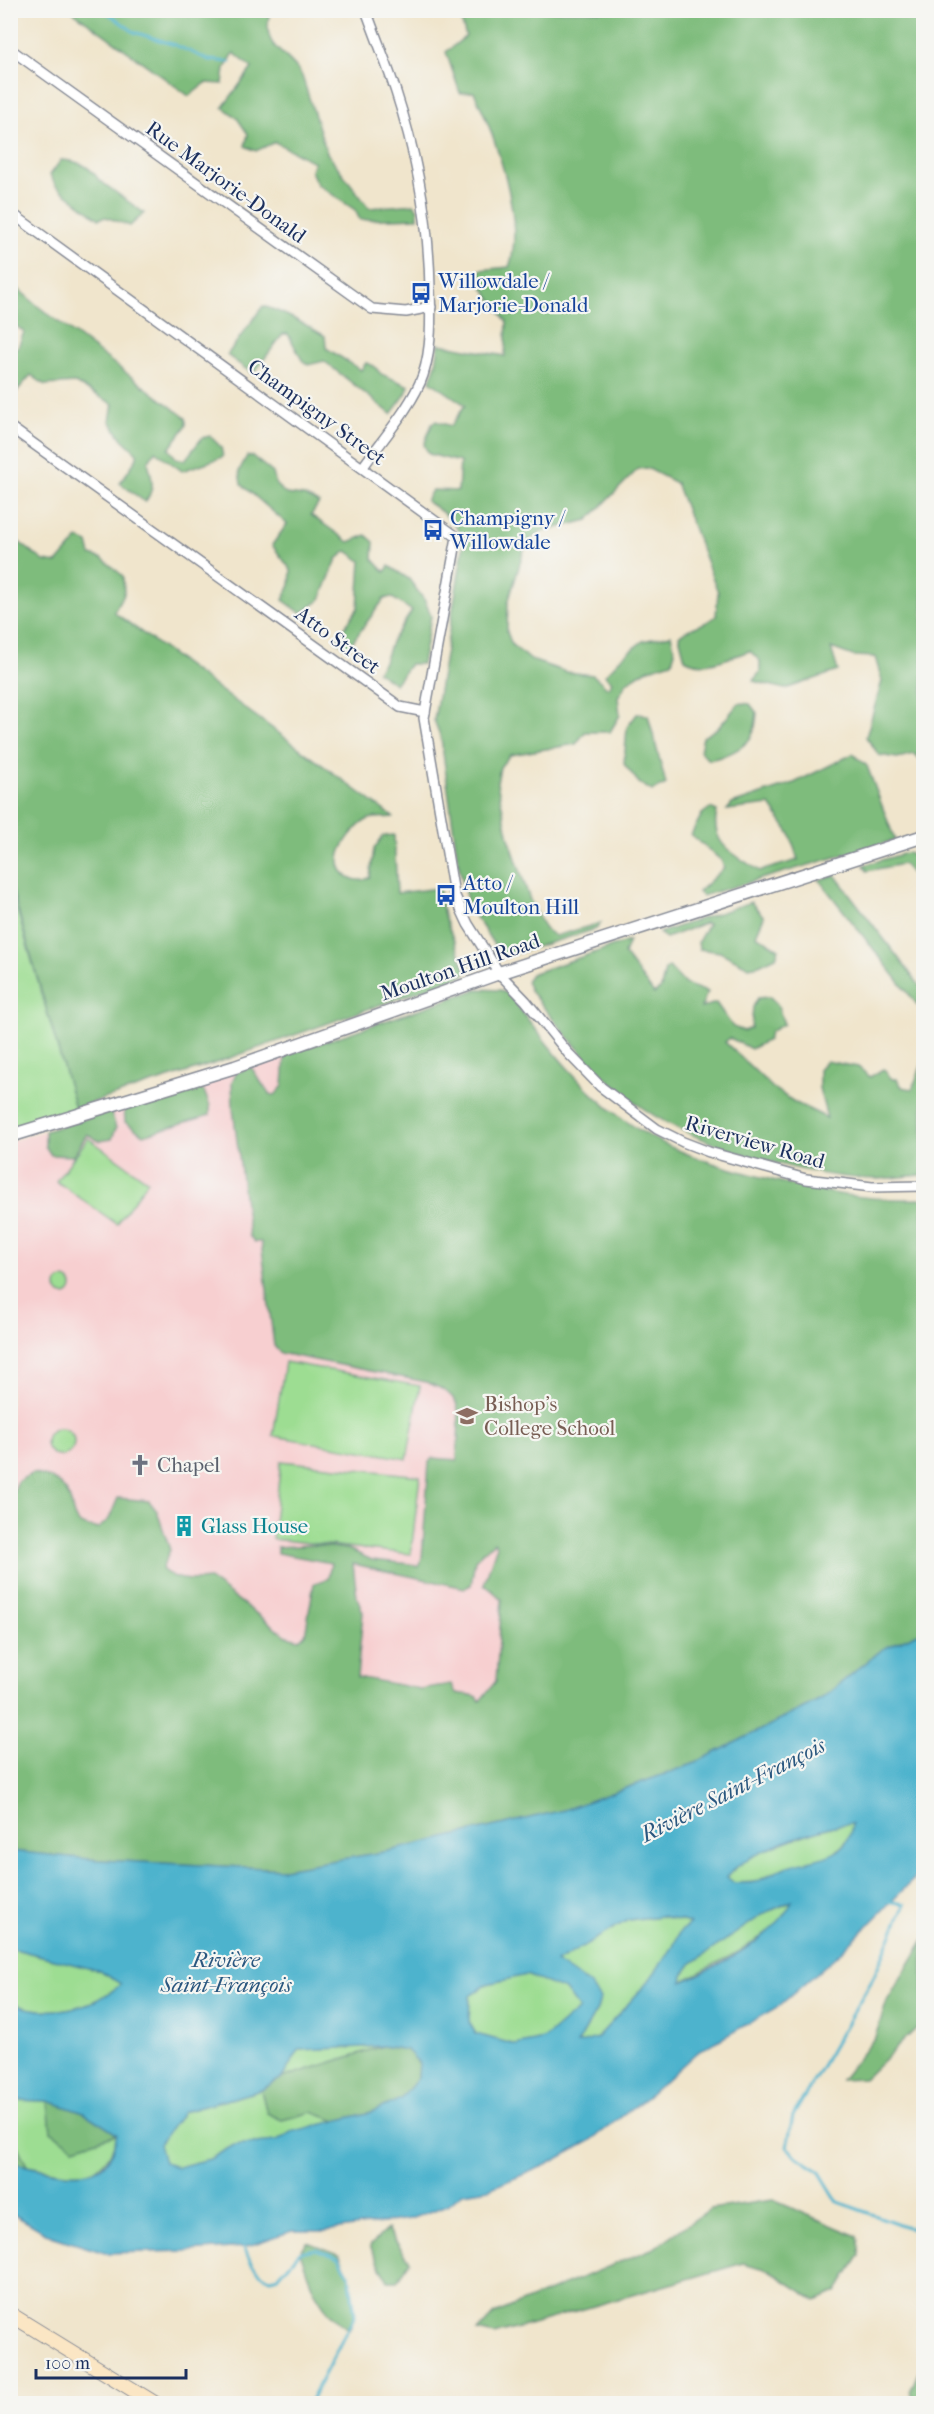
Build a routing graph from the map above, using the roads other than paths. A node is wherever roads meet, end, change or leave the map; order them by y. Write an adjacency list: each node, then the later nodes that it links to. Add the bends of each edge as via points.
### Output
1 (366, 10): 4 (street, via 395,87 413,151 427,226)
2 (10, 49): 4 (street, Rue Marjorie-Donald, via 372,309 406,312)
3 (10, 212): 6 (street, Champigny Street)
4 (431, 307): 6 (street, via 428,352 416,392)
5 (10, 427): 7 (street, Atto Street, via 400,707)
6 (363, 467): 7 (street, Champigny Street, via 457,537)
7 (425, 712): 9 (street, via 454,894)
8 (924, 836): 9 (street, Moulton Hill Road)
9 (499, 973): 10 (street, Moulton Hill Road, via 235,1067); 11 (street, Riverview Road, via 601,1087 657,1129 710,1152 806,1179 872,1187)
10 (10, 1136)
11 (924, 1186)
12 (10, 2314): 13 (main road)
13 (156, 2403)

